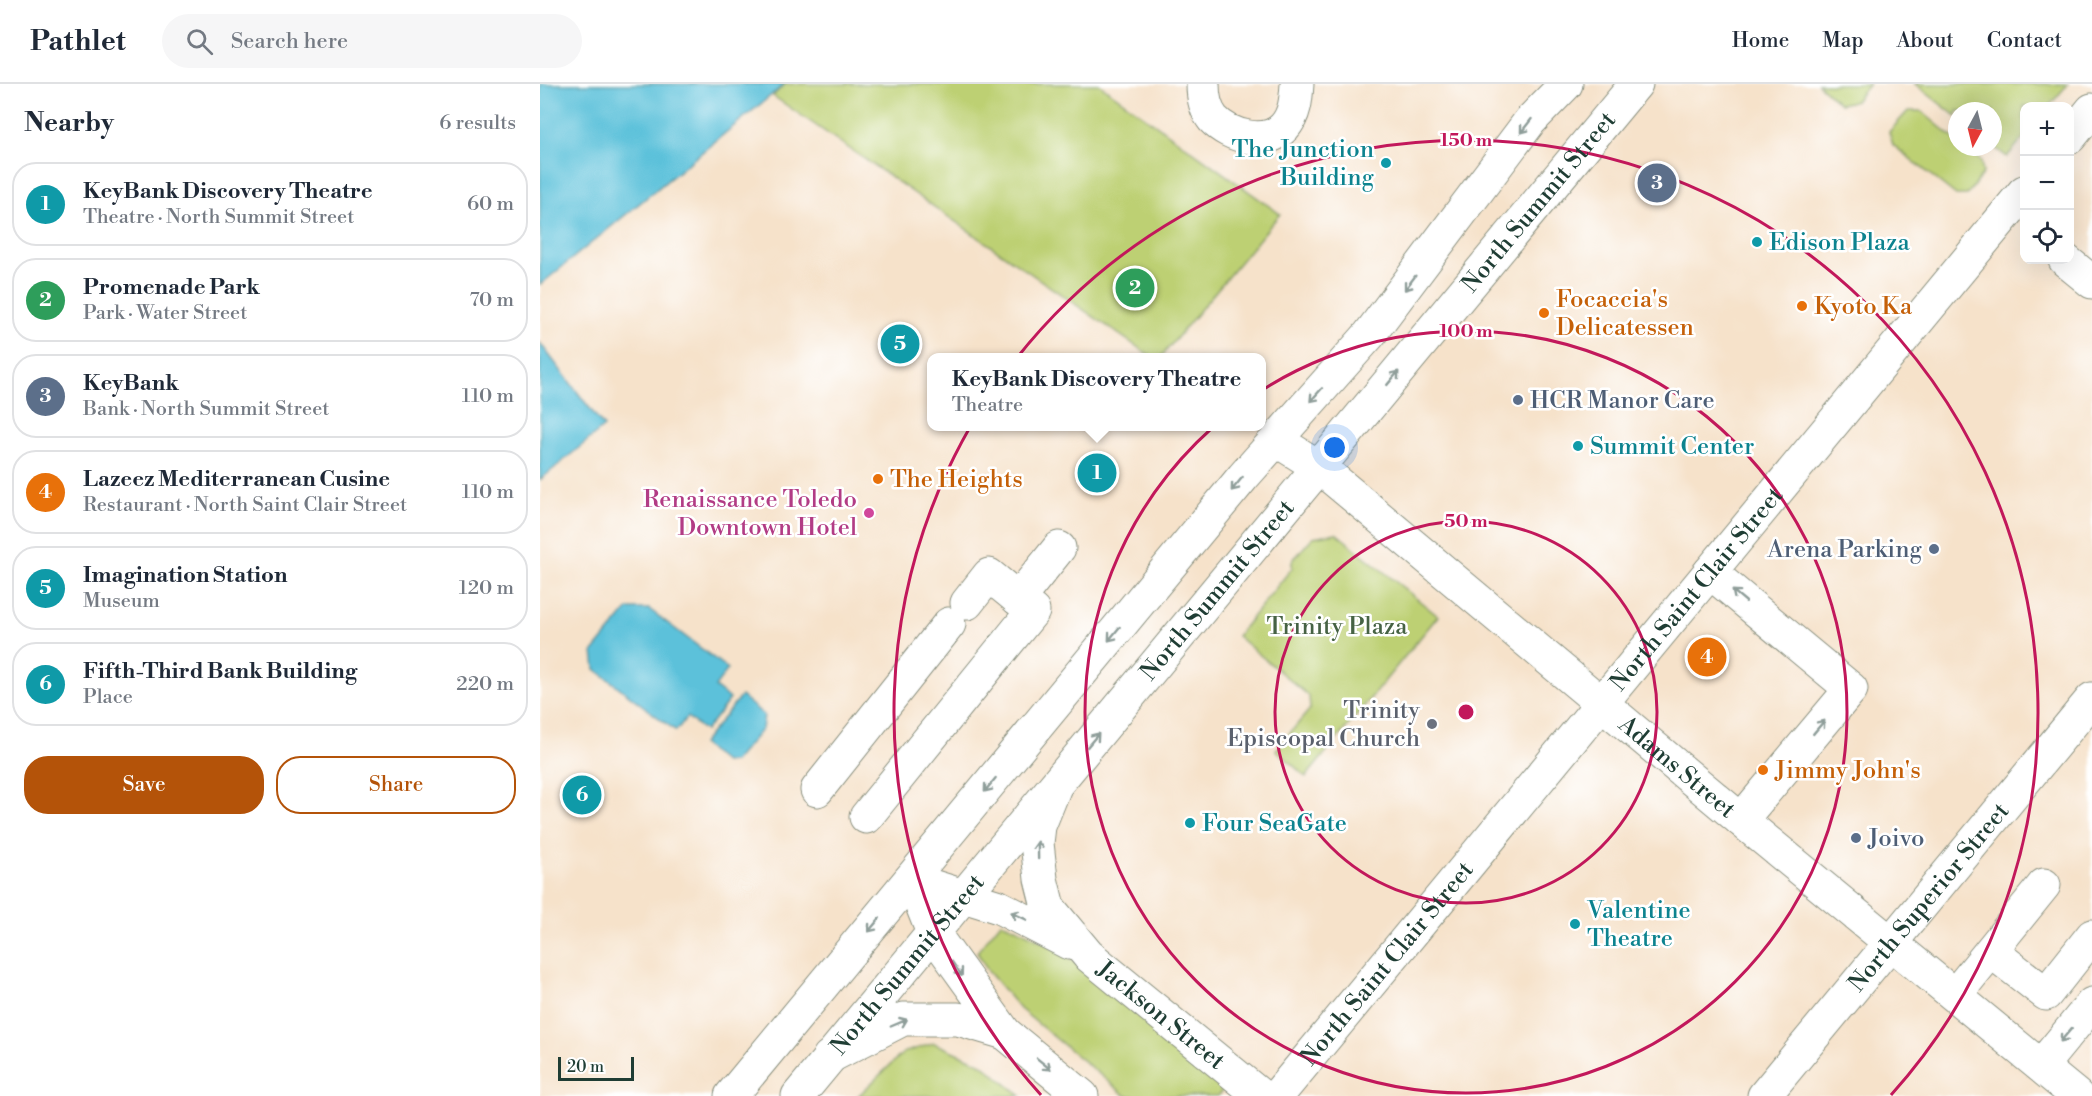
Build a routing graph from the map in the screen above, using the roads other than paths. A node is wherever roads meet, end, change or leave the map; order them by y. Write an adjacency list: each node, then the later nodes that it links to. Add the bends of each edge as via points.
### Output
1 (1203, 84): 2 (street, via 1204,102 1212,118 1230,131 1252,138 1271,136 1283,129 1292,114)
2 (1298, 84)
3 (1566, 84): 8 (street, North Summit Street, one-way to 8, via 1530,121)
4 (1636, 84): 9 (street, North Summit Street)
5 (2092, 110): 6 (street)
6 (2074, 132)
7 (2019, 210): 15 (street, North Saint Clair Street)
8 (1462, 213): 9 (street, via 1476,240 1488,243); 12 (street, North Summit Street, one-way to 12, via 1369,335)
9 (1509, 239): 13 (street, North Summit Street, one-way to 9)
10 (2070, 264): 11 (street)
11 (2092, 282)
12 (1276, 440): 13 (street, Adams Street); 23 (street, North Summit Street, one-way to 23)
13 (1319, 467): 18 (street, Adams Street); 19 (street, North Summit Street, one-way to 13)
14 (1059, 548): 16 (street)
15 (1710, 572): 18 (street, North Saint Clair Street); 22 (street, one-way to 15, via 1851,689)
16 (1018, 599): 20 (street, via 989,575); 21 (street, via 1033,611)
17 (2092, 699): 28 (street, North Superior Street)
18 (1602, 703): 22 (street, Adams Street); 40 (street, North Saint Clair Street)
19 (1055, 785): 25 (street, North Summit Street); 30 (street, Jackson Street, one-way to 19, via 1048,908 1041,879 1039,826)
20 (817, 790)
21 (866, 817)
22 (1741, 820): 28 (street, Adams Street)
23 (912, 880): 25 (street, Jackson Street); 26 (street); 36 (street, North Summit Street, one-way to 36)
24 (2044, 885): 29 (street)
25 (963, 896): 26 (street, North Summit Street); 30 (street, Jackson Street, one-way to 25, via 1013,913)
26 (933, 933): 33 (street, one-way to 33); 34 (street, North Summit Street)
27 (2092, 936): 29 (street, via 2046,994)
28 (1890, 943): 31 (street, Adams Street); 41 (street, North Superior Street)
29 (1991, 951): 31 (street)
30 (1089, 955): 39 (street, Jackson Street)
31 (1954, 995): 35 (street, Adams Street)
32 (2092, 1004): 35 (street, one-way to 35)
33 (1005, 1033): 34 (street, one-way to 33, via 903,1019 958,1019); 38 (street, one-way to 38)
34 (828, 1058): 37 (street, North Summit Street)
35 (2041, 1066): 42 (street, Adams Street)
36 (731, 1096)
37 (798, 1096)
38 (1082, 1096)
39 (1261, 1096)
40 (1277, 1096)
41 (1764, 1096)
42 (2077, 1096)

